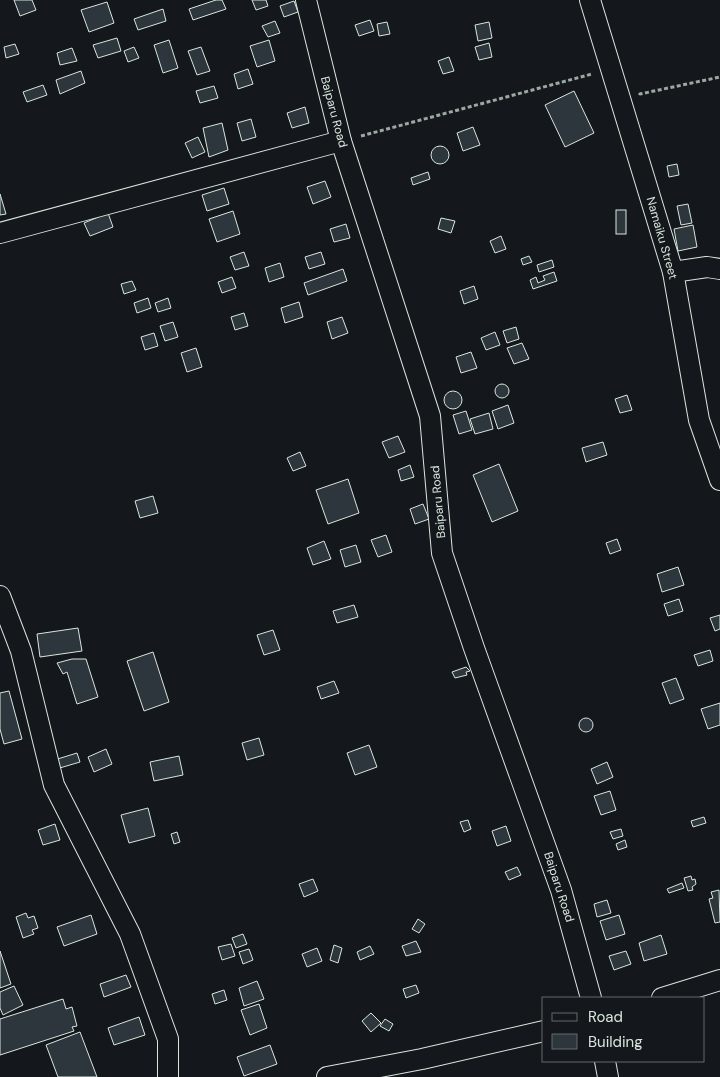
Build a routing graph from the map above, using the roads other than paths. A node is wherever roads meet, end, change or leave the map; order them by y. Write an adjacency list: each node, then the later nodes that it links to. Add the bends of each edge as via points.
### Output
1 (306, 0): 3 (street, Baiparu Road)
2 (590, 0): 6 (street, Namaiku Street)
3 (341, 141): 4 (street); 10 (street, Baiparu Road, via 430,416 442,552 561,890)
4 (0, 233)
5 (720, 269): 6 (street, via 707,267)
6 (673, 272): 7 (street, Namaiku Street, via 698,420)
7 (720, 480)
8 (0, 596): 14 (street, via 21,651 54,785 130,934 168,1039)
9 (720, 980): 11 (street)
10 (591, 997)
11 (665, 997)
12 (542, 1031): 15 (street)
13 (605, 1062): 16 (street)
14 (168, 1077)
15 (327, 1077)
16 (608, 1077)

